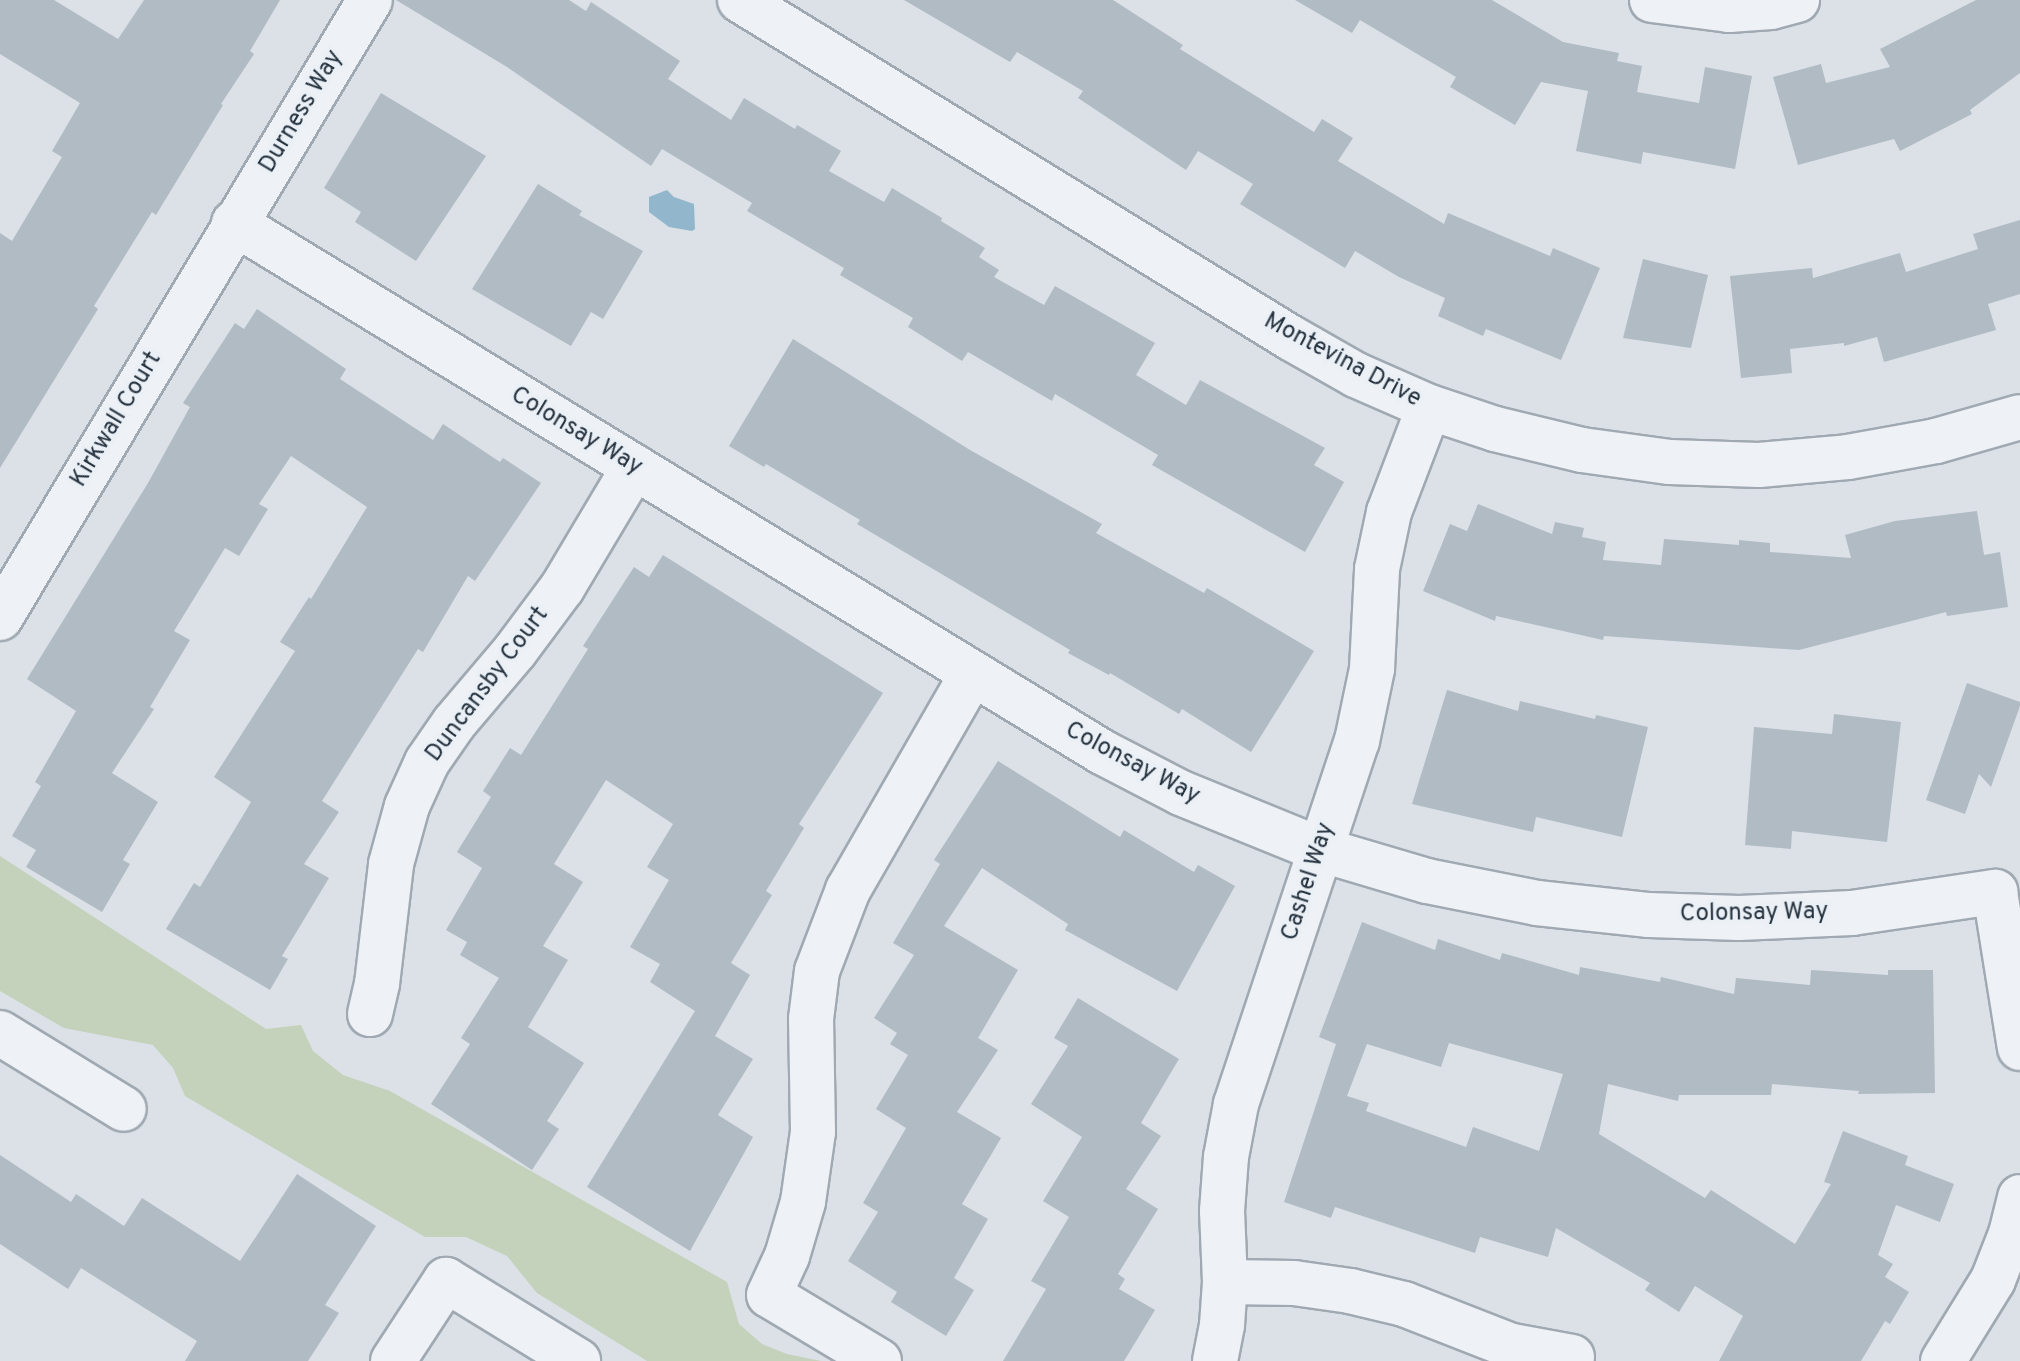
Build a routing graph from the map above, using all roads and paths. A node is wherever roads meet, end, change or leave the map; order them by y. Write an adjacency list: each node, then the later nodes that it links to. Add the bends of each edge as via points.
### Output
1 (370, 0): 5 (street, Durness Way)
2 (740, 0): 6 (street, Montevina Drive, via 1291,338 1356,375)
3 (1652, 0): 4 (street, via 1729,10)
4 (1797, 0)
5 (234, 223): 8 (street, Colonsay Way); 9 (street, Kirkwall Court)
6 (1429, 407): 7 (street, Montevina Drive, via 1582,450 1670,462 1759,465 1921,444); 11 (street, Cashel Way, via 1389,512 1377,569 1366,711)
7 (2020, 417)
8 (634, 467): 10 (street, Colonsay Way); 12 (street, Duncansby Court, via 562,588 427,762 407,806 391,864)
9 (0, 618)
10 (972, 674): 11 (street, Colonsay Way, via 1181,793); 21 (street, via 834,920 817,971 811,1019 813,1132 803,1202 769,1295)
11 (1319, 849): 14 (street, Colonsay Way, via 1427,881 1537,903 1649,915 1852,913 1995,892); 17 (street, Cashel Way, via 1236,1104 1223,1198)
12 (370, 1014)
13 (0, 1033): 15 (street)
14 (2020, 1048)
15 (124, 1109)
16 (2020, 1197): 23 (street, via 1993,1280)
17 (1225, 1282): 18 (street, via 1350,1291 1404,1304 1512,1346); 22 (street, Cashel Way)
18 (1572, 1357)
19 (393, 1361): 20 (street, via 446,1280)
20 (578, 1361)
21 (879, 1361)
22 (1215, 1361)
23 (1943, 1361)

